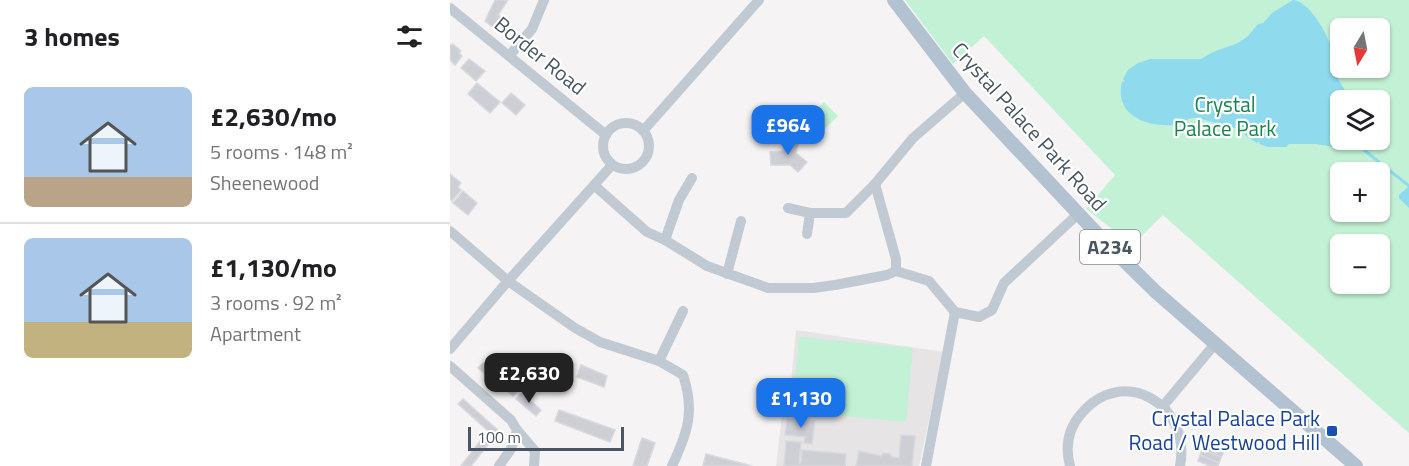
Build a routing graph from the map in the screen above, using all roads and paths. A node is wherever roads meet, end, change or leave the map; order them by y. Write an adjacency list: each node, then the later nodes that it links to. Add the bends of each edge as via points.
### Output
1 (544, 0): 5 (street, via 532,28)
2 (759, 0): 7 (street)
3 (894, 0): 6 (main road, Crystal Palace Park Road / A234)
4 (450, 8): 5 (street, Border Road)
5 (509, 56): 8 (street, Border Road)
6 (965, 93): 11 (street, via 913,138); 15 (main road, Crystal Palace Park Road / A234)
7 (643, 131): 8 (street, via 633,124 620,124); 9 (street, via 649,148 641,164 624,170)
8 (606, 135): 9 (street, via 603,149)
9 (612, 165): 12 (street)
10 (692, 178): 19 (street, via 679,200)
11 (875, 184): 14 (street, via 846,213); 20 (street)
12 (595, 186): 19 (street, via 646,231); 22 (street)
13 (788, 208): 14 (street)
14 (810, 213): 18 (street)
15 (1078, 214): 24 (street, via 1005,283 992,310 979,316); 25 (main road, Crystal Palace Park Road / A234)
16 (741, 221): 21 (street)
17 (450, 231): 22 (street)
18 (807, 234)
19 (665, 240): 21 (street)
20 (896, 271): 21 (street, via 813,288 768,288); 24 (street, via 929,281)
21 (727, 274)
22 (508, 280): 26 (street); 27 (street, via 600,342)
23 (683, 312): 27 (street)
24 (955, 312): 34 (street)
25 (1215, 344): 29 (street); 37 (main road, Crystal Palace Park Road / A234)
26 (450, 349)
27 (659, 361): 33 (street, via 683,375 689,394 689,424)
28 (450, 366): 30 (street, via 511,420)
29 (1163, 406): 35 (street, via 1138,393 1114,393 1089,404 1074,422 1068,439); 36 (street, via 1176,421 1180,433)
30 (517, 430): 31 (street, via 512,449); 32 (street, via 535,451)
31 (500, 466)
32 (534, 466)
33 (672, 466)
34 (926, 466)
35 (1070, 466)
36 (1180, 466)
37 (1356, 466)

